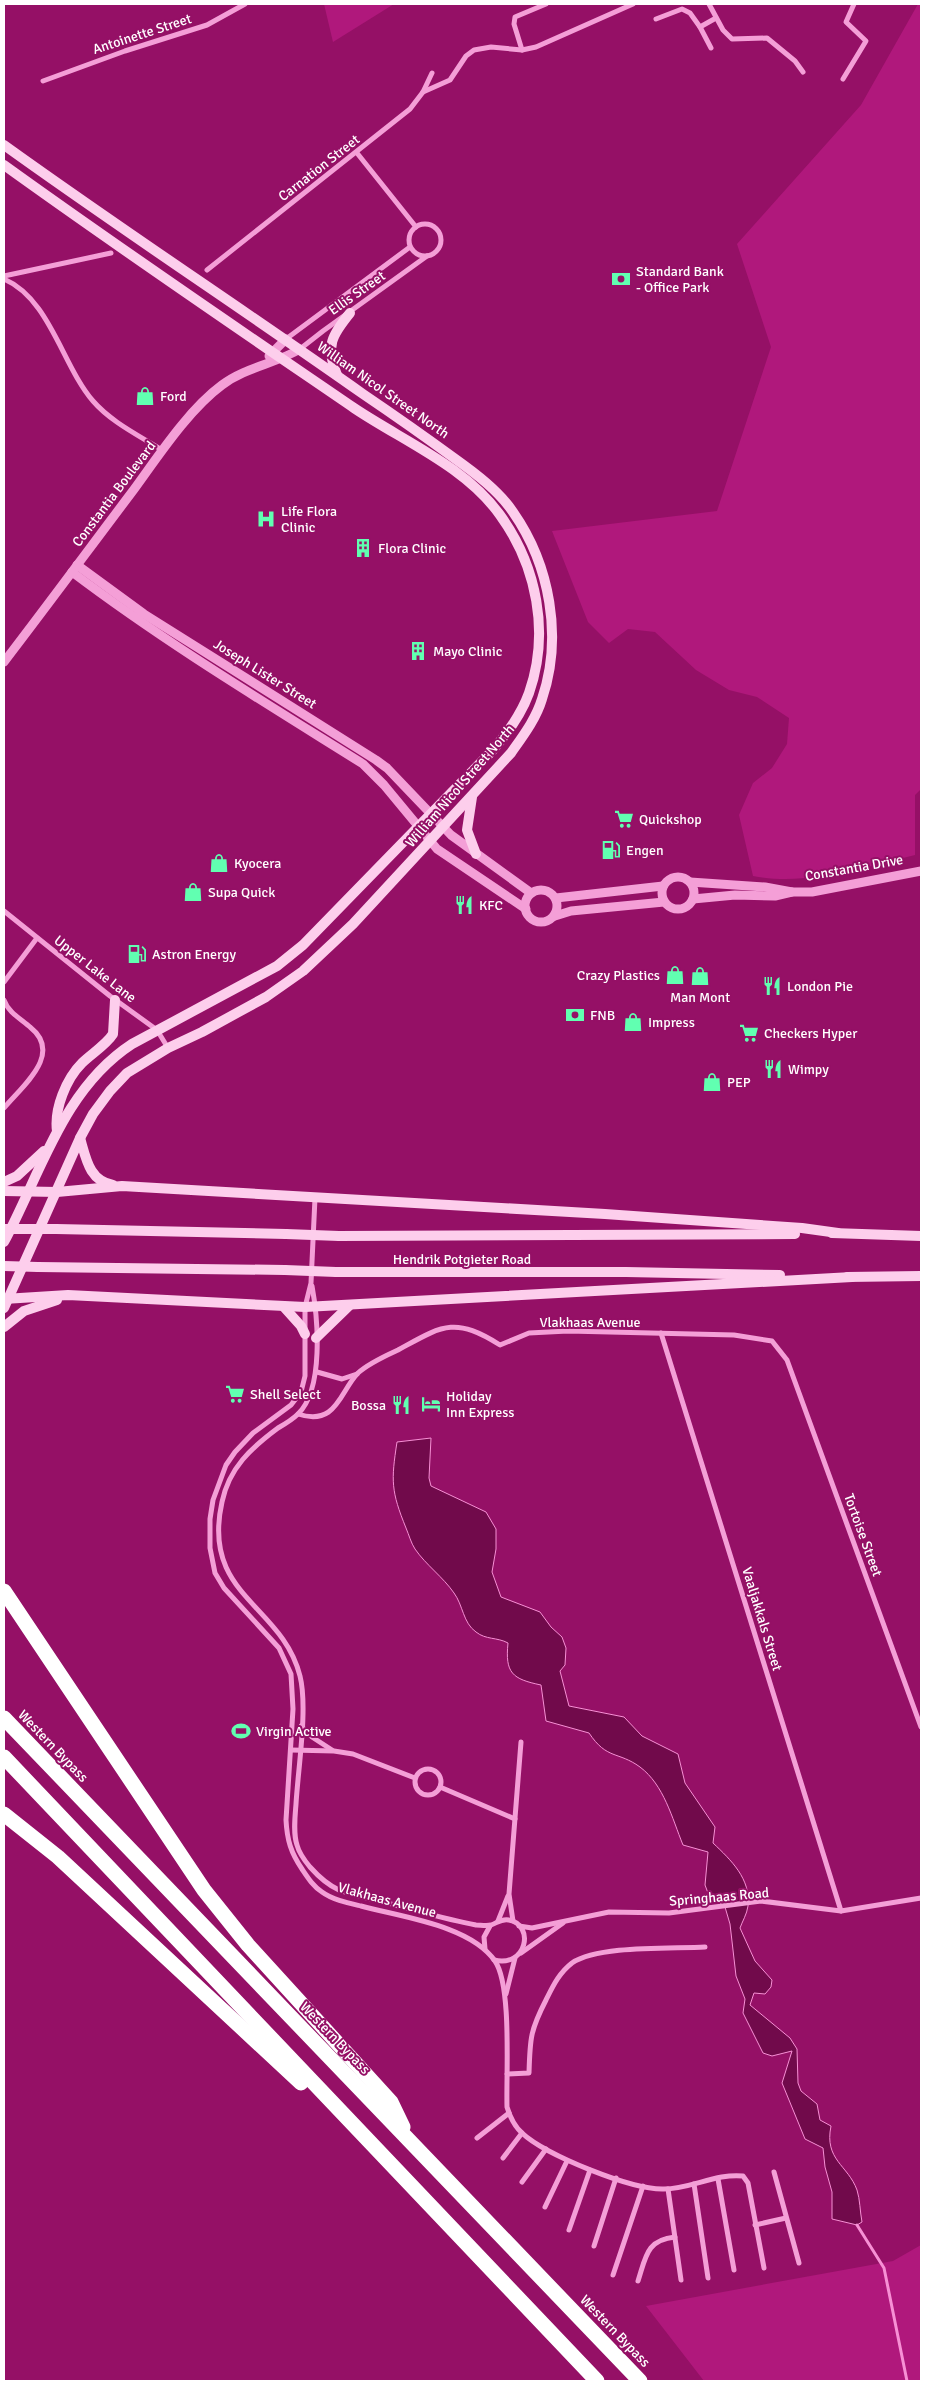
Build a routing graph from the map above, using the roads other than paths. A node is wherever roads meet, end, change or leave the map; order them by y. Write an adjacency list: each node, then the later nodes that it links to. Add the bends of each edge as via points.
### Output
1 (245, 4): 14 (street, Antoinette Street, via 207,25)
2 (546, 4): 10 (street, via 515,17)
3 (633, 4): 10 (street)
4 (709, 4): 6 (street)
5 (854, 4): 13 (street, via 846,22 866,40)
6 (716, 18): 8 (street); 11 (street, via 732,39 767,38 795,61)
7 (656, 19): 8 (street, via 685,9)
8 (700, 27): 9 (street)
9 (711, 48)
10 (522, 50): 15 (street, via 491,47 474,50 450,80)
11 (803, 72)
12 (432, 73): 15 (street, Carnation Street)
13 (843, 79)
14 (42, 80)
15 (423, 92): 17 (street, Carnation Street, via 410,109)
16 (4, 145): 26 (main road, William Nicol Street North)
17 (357, 153): 19 (street); 23 (street, Carnation Street)
18 (4, 165): 28 (main road, William Nicol Street North)
19 (416, 227): 20 (street, via 410,236); 22 (street, Ellis Street, via 432,225 442,237 440,247 433,255)
20 (410, 247): 22 (street); 26 (street, Ellis Street)
21 (111, 253): 24 (street)
22 (427, 256): 25 (street, Ellis Street)
23 (207, 270)
24 (4, 277): 32 (street, via 33,302 93,401 128,429)
25 (350, 313): 27 (street, Ellis Street); 31 (main road, via 335,332 330,347 331,362)
26 (286, 339): 27 (main road, William Nicol Street North); 28 (street)
27 (300, 349): 29 (street, Constantia Boulevard); 31 (main road, William Nicol Street North)
28 (272, 352): 29 (main road, William Nicol Street North); 30 (street)
29 (282, 359): 30 (street, Constantia Boulevard); 36 (main road, William Nicol Street North, via 468,482 500,515 523,553 530,572 538,611 539,647 529,693 520,713 492,751)
30 (265, 363): 32 (street, Constantia Boulevard, via 244,372 210,396)
31 (337, 375): 35 (main road, William Nicol Street North, via 433,442 492,489 513,511 540,561 547,588 552,637 551,662 542,700 511,753)
32 (163, 450): 33 (street, Constantia Boulevard)
33 (75, 569): 34 (street, Constantia Boulevard); 36 (street, Joseph Lister Street, via 359,747 387,768); 37 (street, Joseph Lister Street, via 123,611 185,653 363,764)
34 (4, 662)
35 (473, 795): 38 (main road, William Nicol Street North); 40 (main road, via 467,830)
36 (430, 814): 37 (main road, William Nicol Street North); 38 (street)
37 (418, 827): 39 (street); 56 (main road, William Nicol Street North, via 309,939 277,966)
38 (442, 827): 39 (main road, William Nicol Street North); 40 (street)
39 (430, 841): 49 (street); 57 (main road, William Nicol Street North, via 353,924 303,971 266,997)
40 (476, 854): 45 (street)
41 (921, 871): 44 (street, Constantia Drive, via 830,890)
42 (690, 882): 43 (street, via 676,877); 44 (street, Constantia Drive); 47 (street)
43 (663, 886): 46 (street); 48 (street)
44 (792, 892): 47 (street, Constantia Drive, via 775,896)
45 (531, 893): 46 (street, via 542,890); 49 (street)
46 (556, 898): 51 (street)
47 (693, 899): 48 (street, via 679,910)
48 (664, 902): 51 (street, via 581,910)
49 (526, 909): 51 (street, via 529,916 539,922)
50 (4, 911): 52 (street, Upper Lake Lane)
51 (555, 916)
52 (37, 938): 53 (street); 55 (street, Upper Lake Lane)
53 (4, 982)
54 (4, 1000): 58 (street, via 12,1012 37,1032 44,1048 40,1065)
55 (115, 1000): 56 (street, Upper Lake Lane); 59 (main road, via 113,1034 73,1075 57,1113)
56 (157, 1030): 57 (street, Upper Lake Lane); 59 (main road, William Nicol Street North, via 102,1066)
57 (168, 1048): 60 (main road, William Nicol Street North, via 127,1073 93,1114)
58 (4, 1108)
59 (57, 1132): 61 (main road, William Nicol Street North)
60 (80, 1138): 63 (main road, via 94,1176 101,1182); 66 (main road, William Nicol Street North)
61 (49, 1146): 62 (main road, via 17,1176); 65 (main road, William Nicol Street North)
62 (4, 1182)
63 (122, 1186): 66 (main road); 67 (main road)
64 (4, 1191): 65 (main road)
65 (29, 1192): 66 (main road); 71 (main road, William Nicol Street North)
66 (56, 1192): 77 (main road, William Nicol Street North)
67 (314, 1198): 69 (main road, via 605,1214); 75 (street)
68 (4, 1229): 69 (main road, Hendrik Potgieter Road, bridge, via 339,1236)
69 (838, 1233): 70 (main road, Hendrik Potgieter Road)
70 (921, 1236)
71 (4, 1242)
72 (4, 1266): 74 (main road, Hendrik Potgieter Road, bridge)
73 (921, 1276): 74 (main road, Hendrik Potgieter Road)
74 (852, 1277): 78 (main road)
75 (311, 1283): 80 (street); 80 (street)
76 (68, 1295): 77 (main road); 79 (main road); 81 (main road, via 24,1311)
77 (5, 1302)
78 (350, 1305): 80 (main road); 84 (main road)
79 (283, 1306): 80 (main road); 83 (main road)
80 (310, 1307): 83 (street); 84 (street)
81 (4, 1327)
82 (661, 1333): 85 (street, Vlakhaas Avenue, via 765,1338); 87 (street, Vlakhaas Avenue, via 529,1333 500,1345 472,1329 440,1329); 105 (street, Vaaljakkals Street)
83 (305, 1334): 88 (street, via 305,1376 301,1392)
84 (316, 1338): 86 (street)
85 (782, 1351): 93 (street, Tortoise Street)
86 (317, 1372): 87 (street, via 342,1379); 89 (street, via 312,1390)
87 (358, 1373): 89 (street, Vlakhaas Avenue, via 336,1406 315,1416)
88 (292, 1405): 89 (street); 95 (street, Vlakhaas Avenue, via 235,1452 226,1465 213,1500 210,1519 210,1548 215,1573 224,1588 279,1648 291,1674 294,1700)
89 (298, 1414): 92 (street, Vlakhaas Avenue, via 259,1442 233,1470 222,1500 218,1525 226,1569 234,1583 284,1641 296,1664 302,1692)
90 (4, 1592): 120 (highway, via 204,1890 248,1945 391,2102)
91 (4, 1718): 120 (highway, Western Bypass)
92 (301, 1726): 96 (street, Vlakhaas Avenue); 97 (street)
93 (921, 1727)
94 (521, 1742): 102 (street)
95 (291, 1750): 96 (street); 112 (street, Vlakhaas Avenue, via 286,1835 291,1853 310,1882 331,1898 444,1928)
96 (299, 1750): 97 (street); 109 (street, Vlakhaas Avenue, via 295,1836 297,1846 322,1878 339,1890 460,1922)
97 (334, 1751): 99 (street, via 353,1754)
98 (4, 1757): 128 (highway)
99 (415, 1778): 100 (street, via 415,1787 421,1794 434,1794); 100 (street, via 426,1769 434,1771 440,1778)
100 (440, 1787): 102 (street)
101 (4, 1814): 128 (highway, via 58,1857)
102 (515, 1819): 103 (street)
103 (509, 1894): 106 (street); 107 (street)
104 (921, 1898): 105 (street, Springhaas Road)
105 (841, 1911): 108 (street, Springhaas Road, via 761,1901 669,1913 609,1912)
106 (498, 1921): 107 (street); 109 (street)
107 (513, 1921): 110 (street)
108 (566, 1921): 110 (street, Springhaas Road, via 532,1928); 113 (street)
109 (490, 1926): 112 (street, via 484,1937)
110 (519, 1926): 113 (street, via 524,1939)
111 (705, 1947): 117 (street, via 604,1952 572,1964 559,1976 531,2030 528,2073)
112 (485, 1949): 115 (street, Vlakhaas Avenue)
113 (520, 1953): 114 (street)
114 (515, 1958): 115 (street); 116 (street)
115 (494, 1960): 116 (street, Vlakhaas Avenue)
116 (505, 1996): 117 (street, Vlakhaas Avenue)
117 (507, 2074): 118 (street, Vlakhaas Avenue)
118 (509, 2113): 119 (street); 121 (street)
119 (522, 2133): 122 (street); 123 (street)
120 (406, 2136): 148 (highway, Western Bypass)
121 (477, 2138)
122 (546, 2149): 124 (street); 130 (street)
123 (503, 2158)
124 (567, 2161): 125 (street); 134 (street)
125 (590, 2170): 127 (street); 137 (street)
126 (774, 2172): 135 (street)
127 (616, 2178): 132 (street); 139 (street)
128 (404, 2179): 147 (highway)
129 (718, 2179): 131 (street); 136 (street, via 745,2177); 142 (street)
130 (522, 2182)
131 (694, 2184): 133 (street); 144 (street)
132 (643, 2186): 133 (street); 143 (street)
133 (668, 2188): 138 (street)
134 (545, 2207)
135 (786, 2218): 136 (street); 140 (street)
136 (755, 2225): 141 (street)
137 (569, 2230)
138 (675, 2237): 145 (street); 146 (street, via 661,2238 653,2244)
139 (594, 2246)
140 (799, 2263)
141 (764, 2268)
142 (734, 2270)
143 (613, 2275)
144 (708, 2278)
145 (681, 2280)
146 (638, 2281)
147 (597, 2381)
148 (640, 2381)

